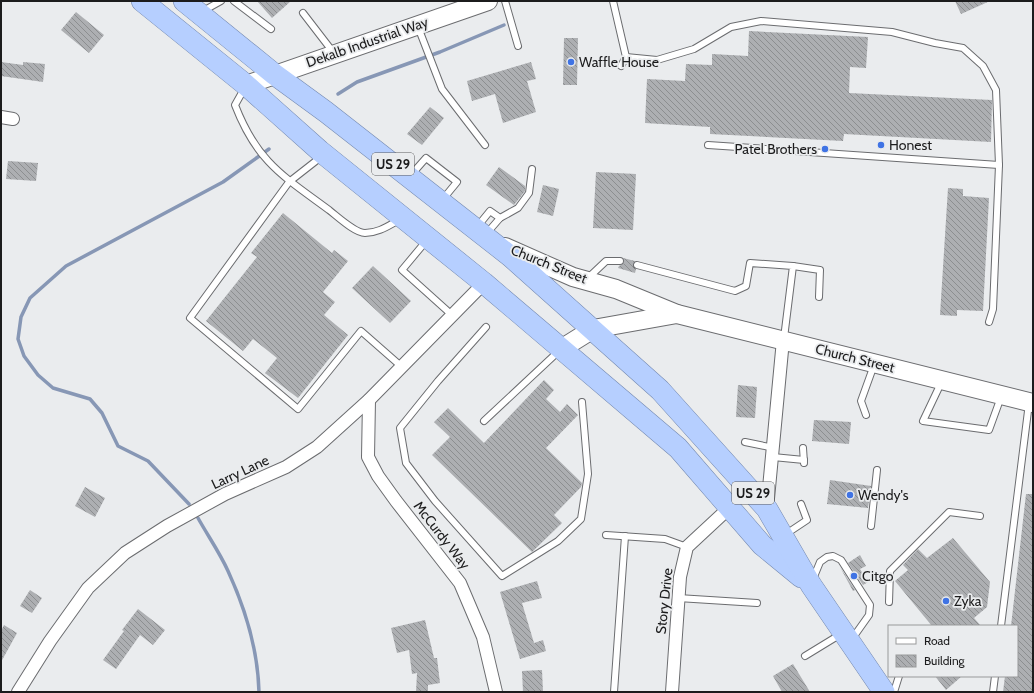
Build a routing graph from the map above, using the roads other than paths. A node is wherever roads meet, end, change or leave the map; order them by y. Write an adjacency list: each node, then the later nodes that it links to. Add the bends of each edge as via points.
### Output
1 (142, 1): 16 (highway, US 29)
2 (221, 1): 7 (lane)
3 (234, 1): 10 (lane)
4 (505, 1): 11 (lane)
5 (613, 1): 13 (lane)
6 (477, 3): 9 (main road, Dekalb Industrial Way)
7 (192, 7): 15 (highway, US 29)
8 (304, 13): 12 (lane)
9 (417, 25): 12 (main road, Dekalb Industrial Way); 17 (lane, via 442,89)
10 (271, 29)
11 (518, 46)
12 (334, 53): 15 (main road, Dekalb Industrial Way)
13 (626, 57): 14 (lane); 20 (lane, via 657,60 694,50 731,27 761,21 892,32 963,48 983,66 996,90)
14 (621, 66)
15 (274, 74): 16 (main road, Dekalb Industrial Way); 25 (highway, US 29)
16 (246, 85): 19 (highway, US 29); 22 (lane, via 235,105 253,144 270,165)
17 (485, 145)
18 (708, 145): 20 (lane)
19 (325, 154): 22 (lane); 23 (highway, US 29)
20 (999, 164): 35 (lane, via 993,309)
21 (532, 169): 24 (lane, via 529,193 518,208)
22 (289, 182): 23 (lane, via 347,224 364,233 379,231); 41 (lane, via 190,318 298,409 360,331)
23 (404, 217): 26 (highway, US 29)
24 (500, 218): 25 (lane); 25 (lane, via 490,211)
25 (483, 235): 30 (main road, Church Street, via 551,268); 37 (highway, US 29)
26 (429, 237): 31 (highway, US 29); 34 (lane, via 402,270)
27 (620, 261): 30 (lane, via 606,261)
28 (637, 265): 29 (lane, via 735,291 746,286 750,263)
29 (793, 266): 32 (lane, via 820,270); 38 (lane)
30 (585, 280): 33 (main road, Church Street, via 616,289)
31 (484, 283): 34 (street, Larry Lane); 39 (highway, US 29)
32 (819, 296)
33 (677, 314): 37 (main road, Church Street); 38 (main road, Church Street)
34 (452, 315): 41 (street, Larry Lane)
35 (989, 322)
36 (486, 328): 45 (lane, via 400,428 406,463 435,502 502,576 558,541 581,519 588,474)
37 (593, 329): 39 (main road, Church Street); 55 (highway, US 29, via 660,390)
38 (784, 340): 40 (main road, Church Street); 51 (street)
39 (561, 349): 48 (lane); 54 (highway, US 29, via 678,448)
40 (875, 363): 42 (main road, Church Street); 47 (lane, via 861,401)
41 (402, 367): 44 (street, Larry Lane)
42 (942, 380): 43 (main road, Church Street); 43 (lane, via 923,421 989,430)
43 (1002, 395): 46 (main road, Church Street)
44 (369, 400): 72 (street, Larry Lane, via 317,447 286,467 225,494 125,553 88,588); 73 (street, McCurdy Way, via 368,457 396,501 460,583 483,637)
45 (582, 402)
46 (1031, 402): 66 (lane)
47 (866, 415)
48 (484, 421)
49 (745, 442): 51 (lane)
50 (803, 448): 51 (lane, via 804,462)
51 (773, 453): 55 (street)
52 (877, 470): 57 (lane)
53 (801, 504): 60 (lane, via 807,520)
54 (730, 507): 61 (street); 62 (highway, US 29, via 762,545)
55 (767, 509): 60 (highway, US 29)
56 (980, 516): 64 (lane, via 949,512 890,571)
57 (871, 526)
58 (606, 535): 59 (lane)
59 (625, 536): 61 (lane, via 665,539); 74 (lane)
60 (783, 536): 62 (highway, US 29)
61 (687, 547): 63 (street, Story Drive)
62 (811, 585): 67 (highway, US 29); 67 (lane, via 820,562 833,556 841,560 870,604 869,615)
63 (678, 598): 65 (lane); 75 (street, Story Drive)
64 (889, 602)
65 (757, 603)
66 (1001, 625)
67 (847, 637): 68 (lane); 71 (highway, US 29)
68 (805, 656)
69 (899, 677): 71 (lane)
70 (995, 677): 76 (lane)
71 (884, 691)
72 (18, 692)
73 (496, 692)
74 (614, 692)
75 (672, 692)
76 (993, 692)

